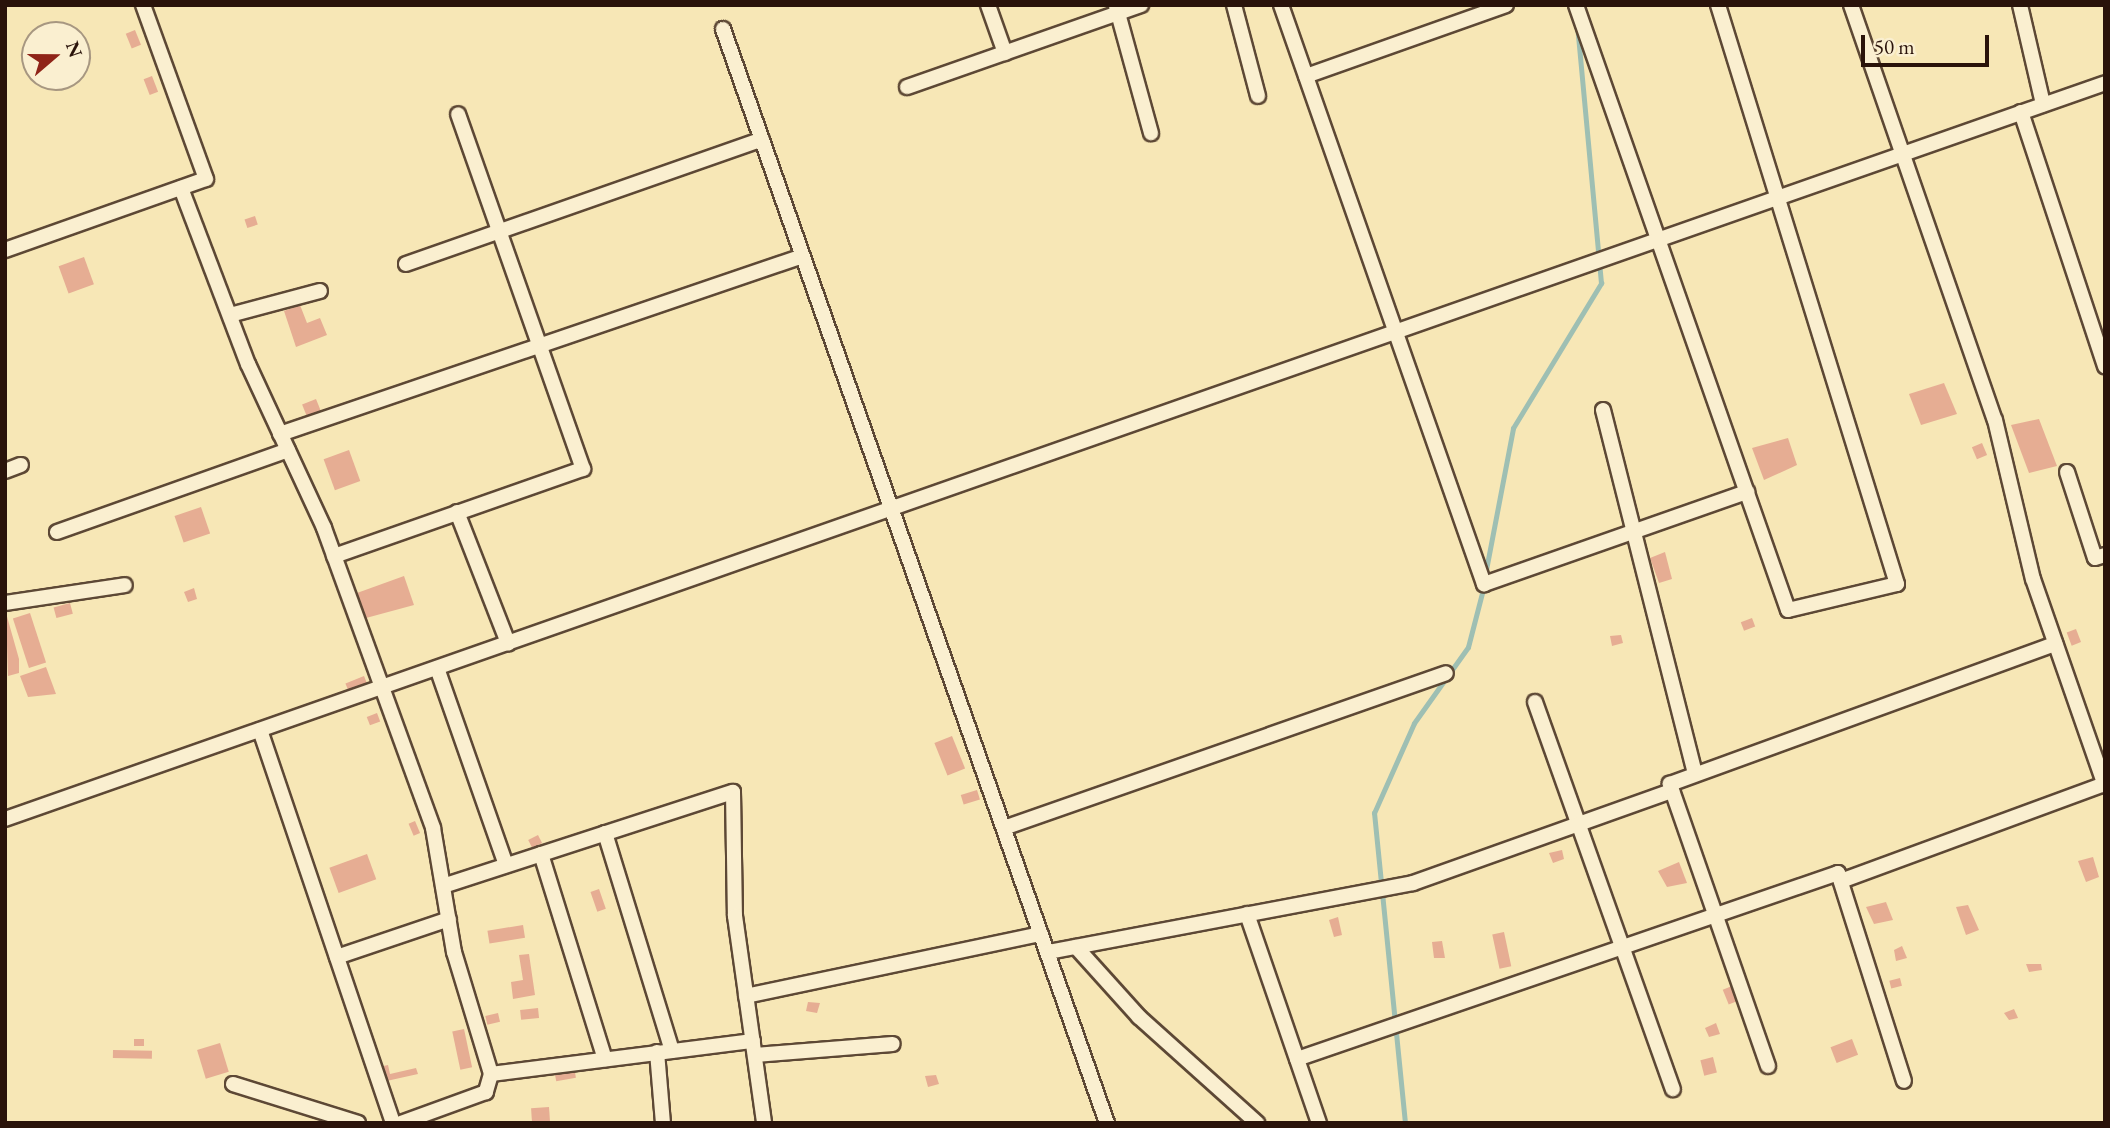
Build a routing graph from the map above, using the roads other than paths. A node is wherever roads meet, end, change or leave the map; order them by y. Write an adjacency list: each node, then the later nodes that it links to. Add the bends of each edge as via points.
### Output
1 (143, 5): 24 (street, via 206,179)
2 (988, 5): 13 (street)
3 (1141, 5): 11 (street)
4 (1234, 5): 17 (street)
5 (1281, 5): 14 (street)
6 (1506, 5): 14 (street)
7 (1576, 5): 27 (street)
8 (1718, 5): 25 (street)
9 (1851, 5): 23 (street)
10 (2020, 5): 18 (street)
11 (1116, 9): 13 (street); 21 (street)
12 (723, 29): 22 (street)
13 (1005, 53): 16 (street)
14 (1306, 76): 33 (street)
15 (2105, 83): 18 (street)
16 (907, 87)
17 (1258, 96)
18 (2043, 104): 19 (street)
19 (2021, 112): 23 (street); 35 (street)
20 (458, 114): 26 (street)
21 (1151, 133)
22 (762, 139): 26 (street); 29 (street)
23 (1902, 154): 25 (street); 52 (street, via 1995,420)
24 (181, 188): 28 (street); 32 (street)
25 (1780, 197): 27 (street); 42 (street, via 1897,584 1788,610)
26 (500, 231): 30 (street); 34 (street)
27 (1658, 239): 33 (street); 42 (street)
28 (5, 250)
29 (803, 256): 34 (street); 43 (street)
30 (406, 264)
31 (320, 291): 32 (street)
32 (230, 315): 37 (street)
33 (1395, 332): 43 (street); 45 (street, via 1484,584)
34 (541, 348): 37 (street); 44 (street, via 583,469)
35 (2105, 366)
36 (1603, 410): 45 (street)
37 (280, 434): 38 (street)
38 (288, 450): 46 (street); 48 (street)
39 (21, 465): 40 (street)
40 (5, 471)
41 (2067, 472): 47 (street, via 2095,558)
42 (1747, 492): 45 (street)
43 (891, 509): 51 (street); 63 (street)
44 (457, 513): 48 (street); 51 (street)
45 (1634, 531): 58 (street)
46 (57, 532)
47 (2105, 555)
48 (334, 556): 55 (street)
49 (125, 585): 50 (street)
50 (5, 603)
51 (508, 643): 53 (street)
52 (2055, 644): 58 (street); 59 (street)
53 (437, 668): 55 (street); 66 (street)
54 (1446, 673): 63 (street)
55 (382, 687): 57 (street); 68 (street, via 433,828)
56 (1535, 702): 62 (street)
57 (260, 730): 61 (street); 76 (street)
58 (1695, 774): 60 (street, via 1670,784)
59 (2104, 785): 67 (street)
60 (1672, 792): 62 (street); 70 (street)
61 (5, 820)
62 (1579, 824): 69 (street, via 1413,883); 74 (street)
63 (1004, 828): 72 (street)
64 (605, 833): 65 (street); 77 (street, via 733,792 735,916); 80 (street)
65 (541, 854): 66 (street); 81 (street)
66 (506, 866): 68 (street)
67 (1840, 881): 70 (street, via 1838,873); 85 (street)
68 (443, 886): 71 (street)
69 (1247, 914): 73 (street); 82 (street)
70 (1716, 915): 74 (street); 83 (street)
71 (449, 919): 76 (street); 84 (street)
72 (1041, 934): 75 (street); 77 (street)
73 (1076, 947): 75 (street); 94 (street, via 1139,1017)
74 (1622, 947): 82 (street); 87 (street)
75 (1048, 952): 93 (street)
76 (337, 957): 89 (street)
77 (746, 996): 79 (street)
78 (892, 1044): 79 (street)
79 (754, 1048): 80 (street); 92 (street)
80 (665, 1052): 81 (street); 91 (street)
81 (605, 1059): 84 (street)
82 (1297, 1059): 95 (street)
83 (1768, 1066)
84 (491, 1074): 90 (street, via 486,1092)
85 (1904, 1081)
86 (233, 1084): 88 (street)
87 (1673, 1089)
88 (358, 1123)
89 (393, 1123)
90 (401, 1123)
91 (663, 1123)
92 (764, 1123)
93 (1107, 1123)
94 (1257, 1123)
95 (1319, 1123)

